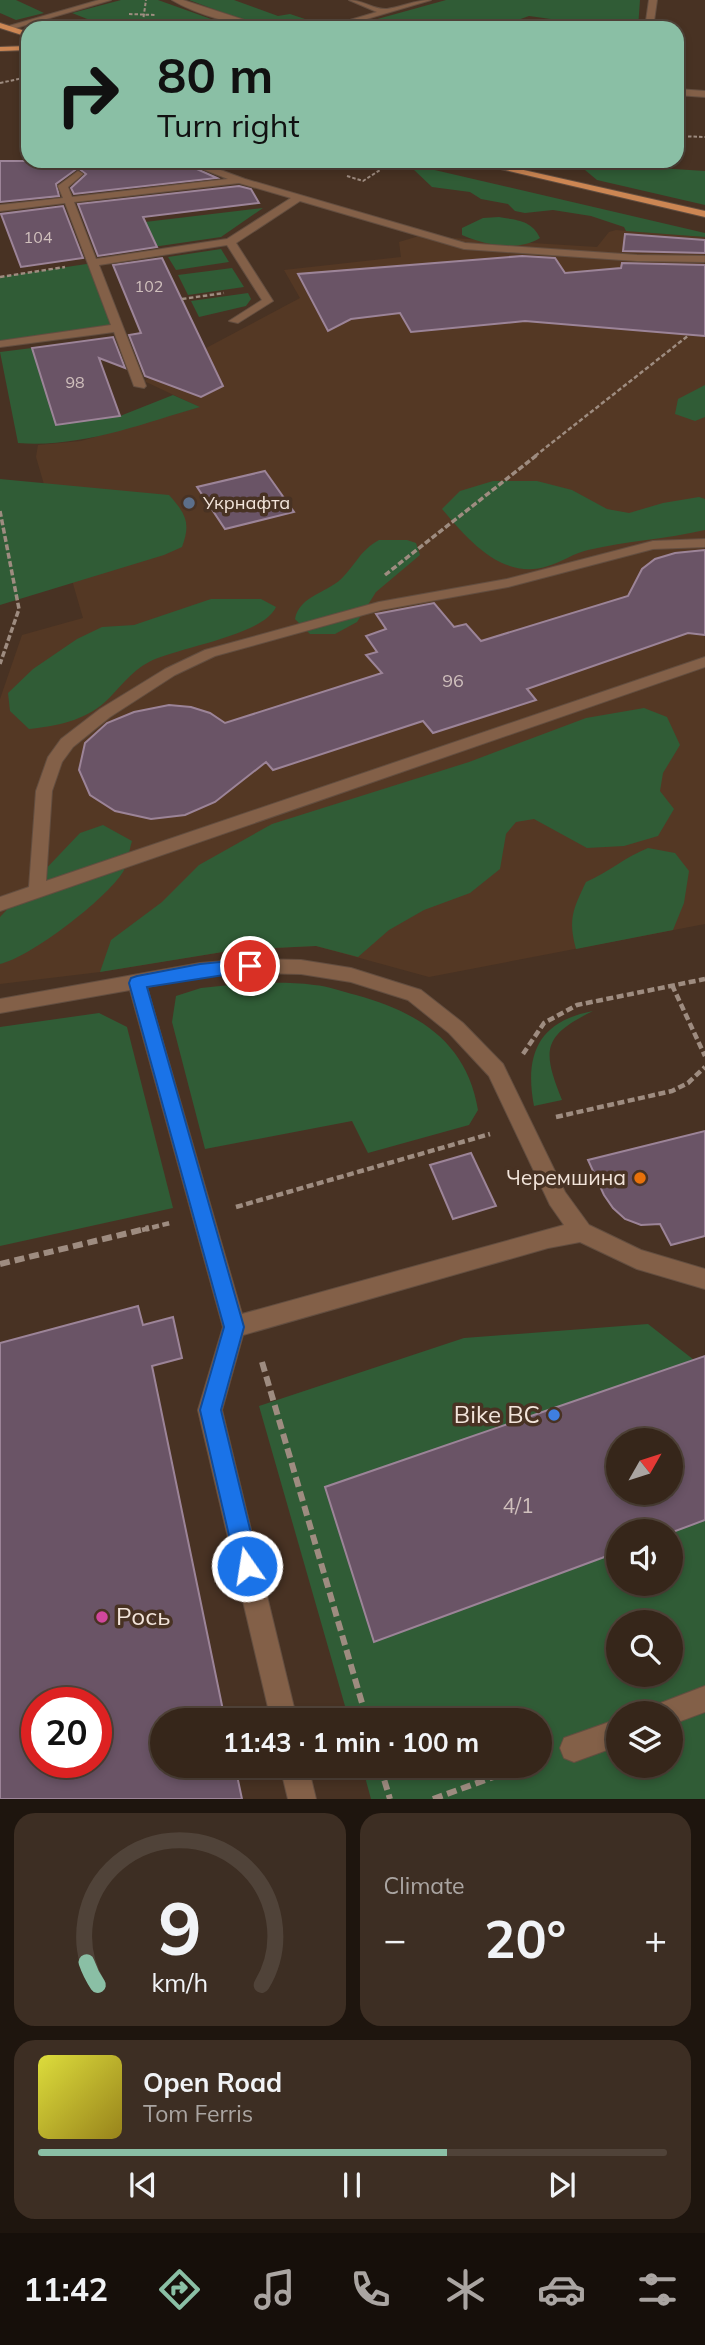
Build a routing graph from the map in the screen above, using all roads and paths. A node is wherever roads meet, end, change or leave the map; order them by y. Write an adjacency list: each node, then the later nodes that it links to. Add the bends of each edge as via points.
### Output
1 (107, 0): 11 (lane)
2 (146, 0): 9 (path)
3 (176, 0): 13 (lane)
4 (353, 0): 7 (lane)
5 (426, 0): 7 (lane)
6 (653, 0): 15 (lane)
7 (384, 12): 14 (lane)
8 (120, 14): 9 (path)
9 (144, 15): 10 (path); 12 (path)
10 (157, 15)
11 (23, 21)
12 (143, 21)
13 (235, 21)
14 (352, 21)
15 (650, 21)
16 (21, 22): 17 (lane)
17 (3, 26): 18 (main road)
18 (21, 33)
19 (21, 48): 20 (main road)
20 (0, 49)
21 (21, 78): 22 (path)
22 (0, 83)
23 (684, 92): 24 (lane)
24 (705, 93)
25 (684, 136): 26 (path)
26 (705, 137)
27 (206, 168): 32 (lane)
28 (383, 168): 31 (path, via 363,181)
29 (503, 168): 36 (main road)
30 (78, 174): 34 (lane, via 63,186)
31 (347, 176)
32 (242, 181): 33 (lane); 34 (lane)
33 (298, 198): 37 (lane); 38 (lane, via 464,246)
34 (69, 200): 35 (lane); 39 (lane)
35 (0, 208)
36 (705, 214)
37 (230, 242): 39 (lane); 41 (lane, via 268,301)
38 (705, 259)
39 (93, 263): 40 (path); 42 (lane)
40 (0, 276)
41 (234, 321)
42 (117, 328): 44 (lane); 45 (lane)
43 (690, 335): 48 (path)
44 (0, 344)
45 (140, 386)
46 (0, 511): 50 (path, via 19,609)
47 (705, 543): 48 (lane, via 653,545 509,583 422,596)
48 (332, 617): 51 (lane, via 210,653 105,713 67,743 54,761 44,791)
49 (705, 662): 51 (lane)
50 (0, 664)
51 (37, 892): 52 (lane)
52 (0, 904)
53 (705, 979): 55 (path)
54 (137, 983): 56 (lane); 60 (lane, via 225,968 300,967 351,975 414,995 456,1028 496,1070); 61 (lane)
55 (671, 985): 57 (path); 58 (path, via 577,1005 544,1023 523,1053)
56 (0, 1006)
57 (705, 1056)
58 (521, 1064)
59 (705, 1067): 60 (path, via 671,1091)
60 (524, 1124): 61 (path); 62 (lane, via 557,1198)
61 (204, 1215): 63 (path); 65 (lane)
62 (581, 1232): 64 (lane, via 636,1259); 65 (lane)
63 (0, 1264)
64 (705, 1279)
65 (242, 1325): 68 (lane, via 210,1410); 69 (path)
66 (705, 1699): 67 (lane)
67 (683, 1707)
68 (281, 1708)
69 (363, 1708)
70 (606, 1736): 71 (lane)
71 (574, 1748)
72 (297, 1778): 75 (lane)
73 (384, 1778): 76 (path)
74 (491, 1778): 77 (path)
75 (302, 1799)
76 (390, 1799)
77 (433, 1799)

